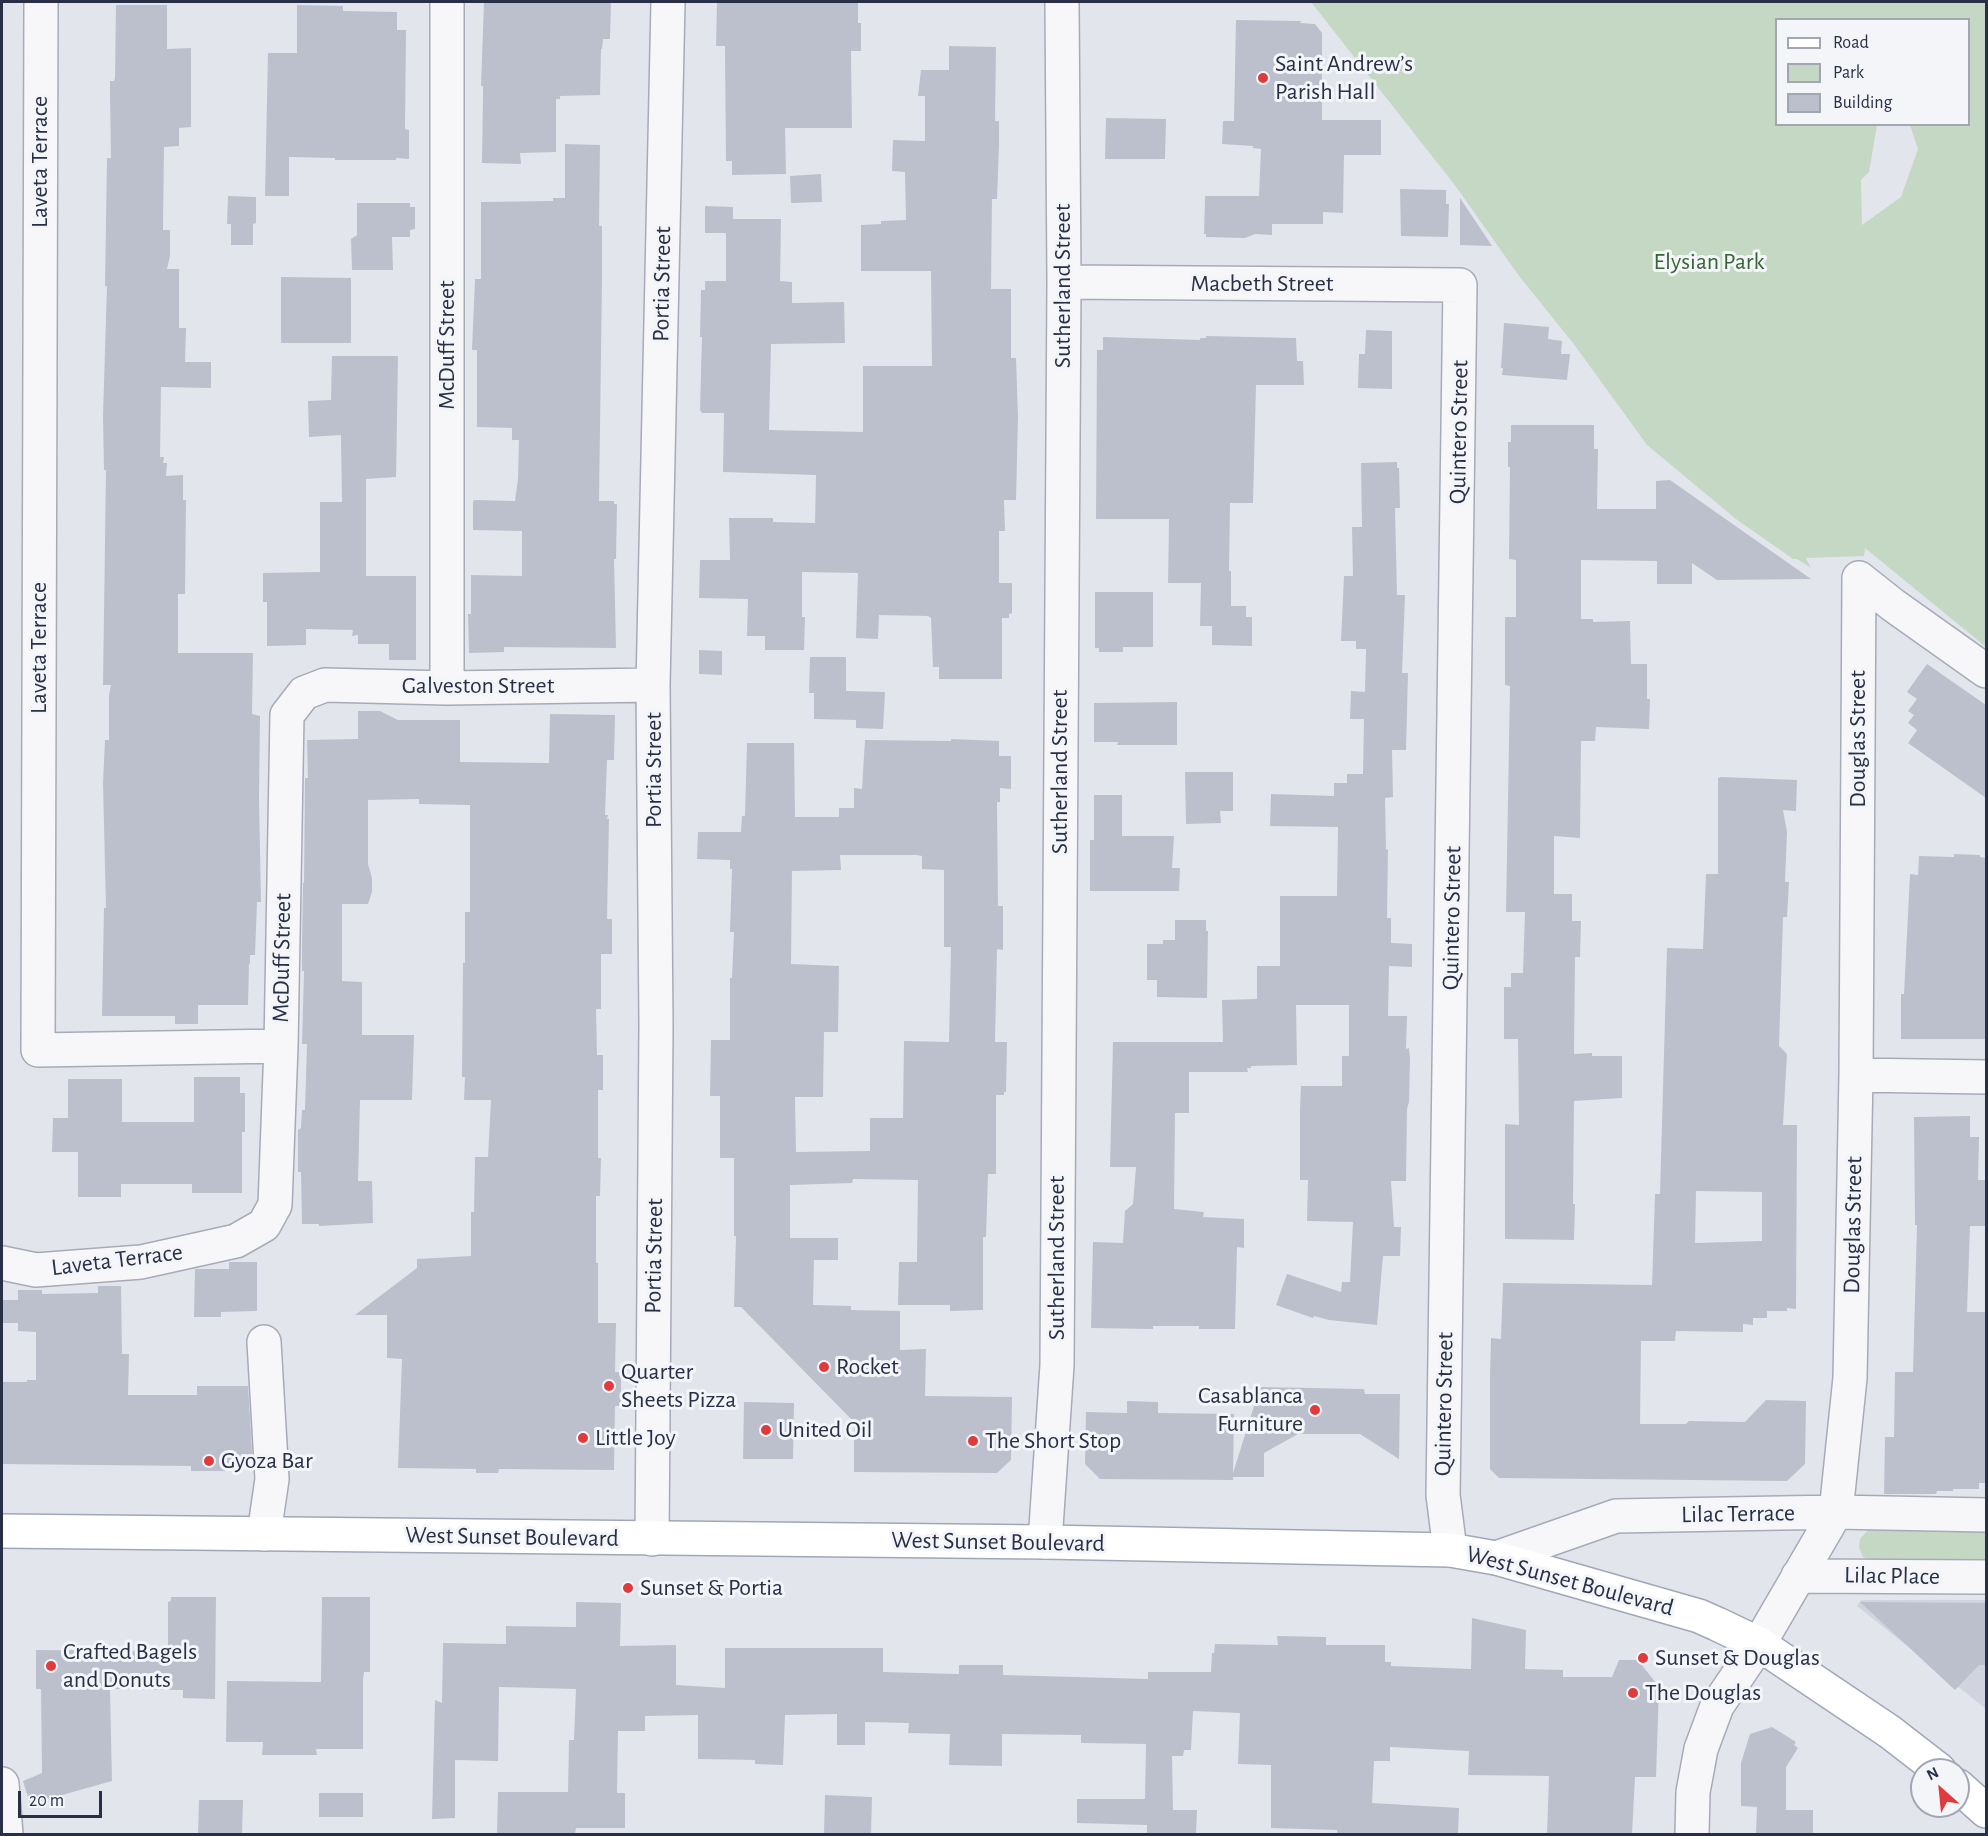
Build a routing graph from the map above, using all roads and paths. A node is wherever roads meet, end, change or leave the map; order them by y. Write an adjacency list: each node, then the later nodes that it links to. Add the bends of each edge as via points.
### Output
1 (40, 2): 11 (street, Laveta Terrace, via 38,1050)
2 (447, 2): 9 (street, McDuff Street)
3 (668, 2): 8 (street, Portia Street)
4 (1062, 2): 5 (street, Sutherland Street)
5 (1064, 282): 6 (street, Macbeth Street); 22 (street, Sutherland Street, via 1057,1365)
6 (1461, 285): 23 (street, Quintero Street, via 1443,1495)
7 (1986, 671): 12 (street, Douglas Street, via 1859,578)
8 (653, 685): 9 (street, Galveston Street); 21 (street, Portia Street, via 656,1048)
9 (447, 688): 10 (street, Galveston Street, via 325,685)
10 (304, 693): 11 (street, McDuff Street, via 287,715)
11 (281, 1046): 14 (street, McDuff Street, via 275,1205)
12 (1856, 1076): 13 (street); 17 (street, Douglas Street, via 1850,1378)
13 (1986, 1077)
14 (264, 1225): 15 (street, Laveta Terrace, via 236,1241 141,1262 36,1270)
15 (2, 1263)
16 (264, 1342): 20 (street, via 272,1479)
17 (1836, 1512): 18 (street, Lilac Terrace); 24 (street, Lilac Terrace, via 1616,1516); 25 (street, Douglas Street)
18 (1986, 1515)
19 (2, 1531): 20 (main road, West Sunset Boulevard)
20 (264, 1534): 21 (main road, West Sunset Boulevard)
21 (652, 1539): 22 (main road, West Sunset Boulevard)
22 (1044, 1542): 23 (main road, West Sunset Boulevard)
23 (1450, 1550): 24 (main road, West Sunset Boulevard)
24 (1496, 1558): 27 (main road, West Sunset Boulevard, via 1700,1616)
25 (1798, 1576): 26 (street, Lilac Place); 27 (street, Douglas Street)
26 (1986, 1577)
27 (1759, 1644): 28 (main road, West Sunset Boulevard); 33 (street, Douglas Street, via 1717,1706 1701,1749 1693,1792)
28 (1924, 1758)
29 (2, 1784): 32 (street)
30 (1970, 1797): 31 (main road)
31 (1986, 1811)
32 (6, 1834)
33 (1692, 1834)

